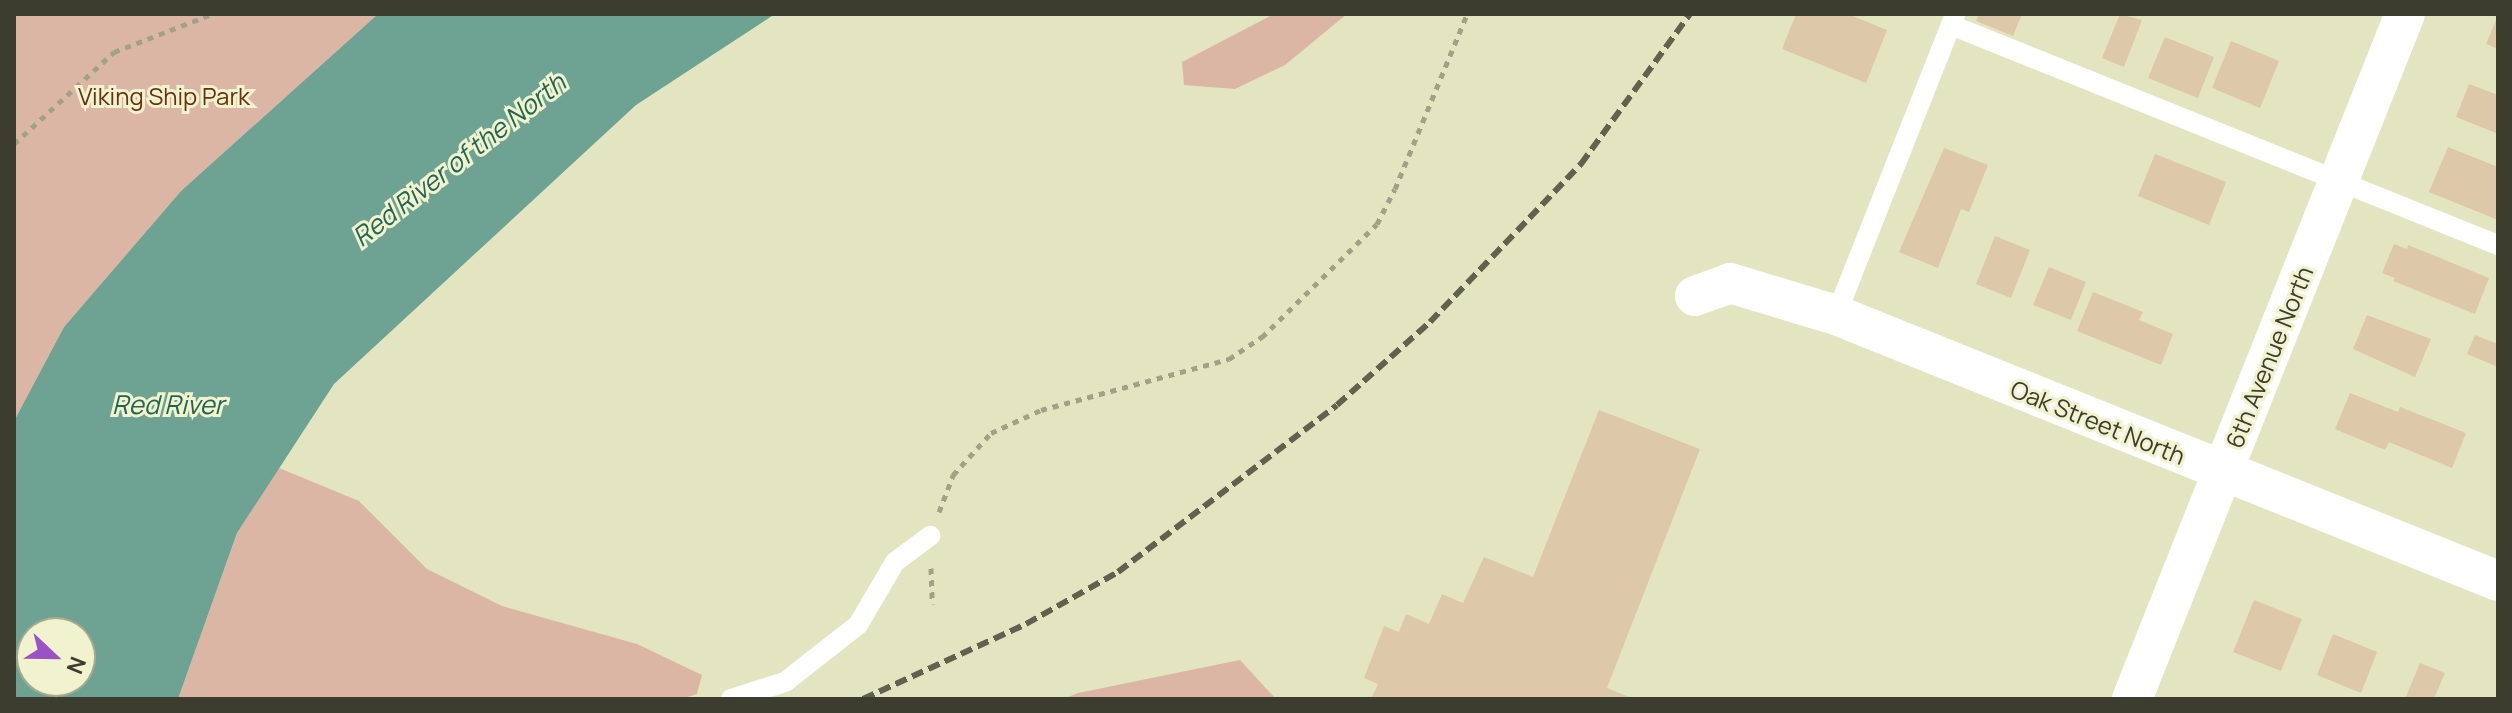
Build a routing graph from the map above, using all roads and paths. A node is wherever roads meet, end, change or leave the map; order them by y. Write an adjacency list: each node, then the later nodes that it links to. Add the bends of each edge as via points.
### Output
1 (212, 14): 5 (path, via 114,52)
2 (1467, 14): 11 (path, via 1377,224 1262,337 1229,359 1041,410 991,433 953,475)
3 (2405, 14): 6 (street, 6th Avenue North)
4 (1953, 20): 6 (lane); 9 (lane)
5 (14, 144)
6 (2339, 181): 7 (lane); 10 (street, 6th Avenue North)
7 (2498, 245)
8 (1695, 296): 9 (street, Oak Street North, via 1730,283)
9 (1836, 315): 10 (street, Oak Street North)
10 (2223, 473): 12 (street, Oak Street North); 15 (street, 6th Avenue North)
11 (930, 536): 13 (path); 14 (lane, via 895,562 858,625 785,682)
12 (2498, 581)
13 (932, 604)
14 (731, 699)
15 (2132, 699)

